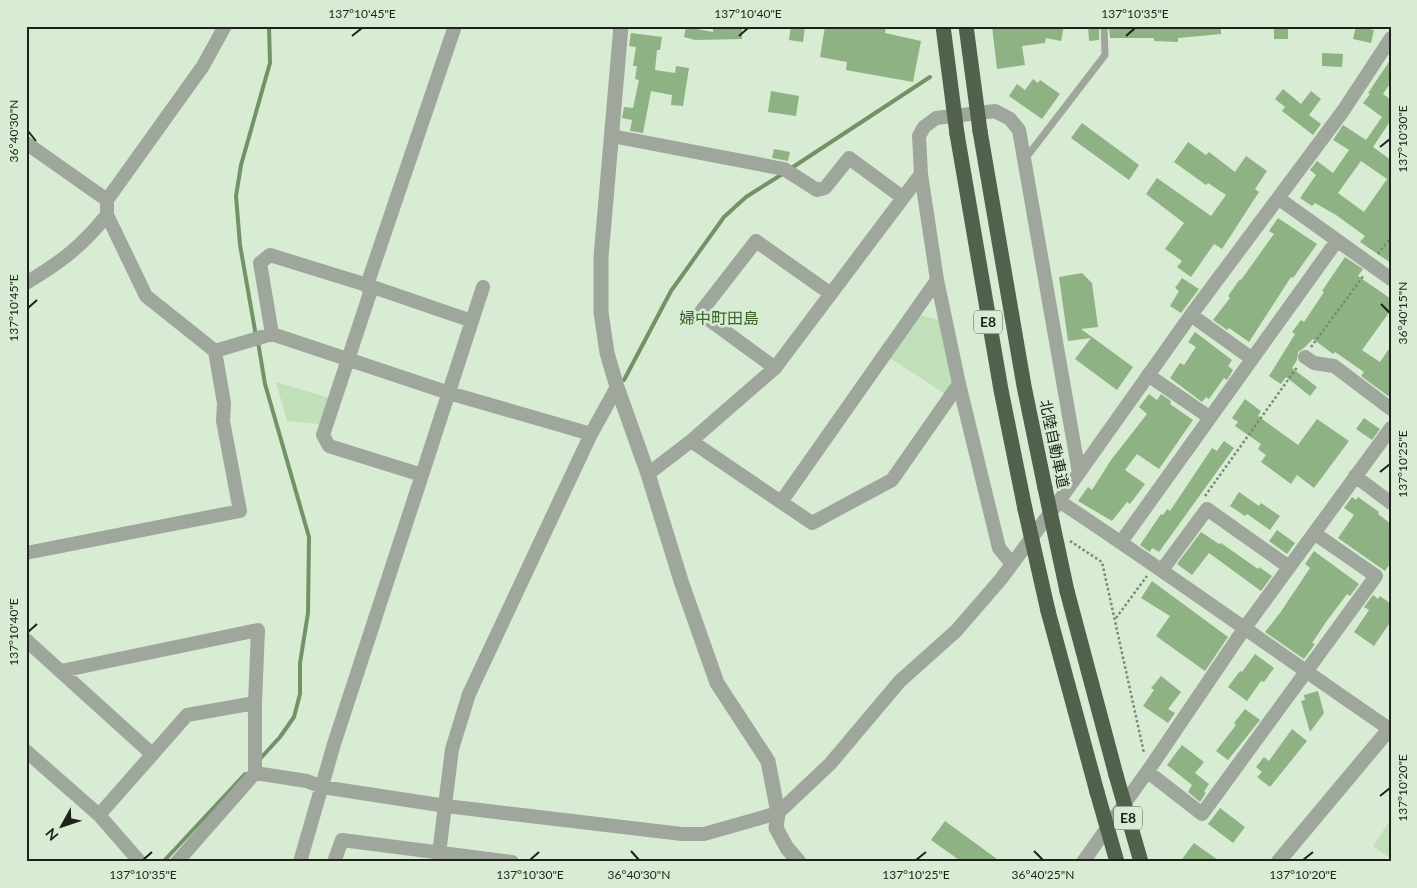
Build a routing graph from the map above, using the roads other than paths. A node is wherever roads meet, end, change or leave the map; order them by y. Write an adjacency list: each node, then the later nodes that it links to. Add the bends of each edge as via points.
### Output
1 (225, 26): 14 (street, via 203,66)
2 (455, 26): 20 (street)
3 (621, 26): 8 (street)
4 (943, 26): 77 (highway, E8, bridge, via 957,134 1000,390 1048,611)
5 (966, 26): 78 (highway, 北陸自動車道 / E8, bridge, via 980,131 1045,488 1067,591)
6 (1104, 26): 10 (lane, via 1105,55)
7 (1391, 38): 13 (street, via 1343,111)
8 (612, 136): 12 (street, via 784,169 817,190 825,188 849,158); 33 (street, via 601,257 601,312 607,353)
9 (26, 143): 14 (street)
10 (1024, 162): 11 (street, via 1019,130 1010,119 995,111 936,118 924,128 919,136); 40 (street)
11 (921, 174): 12 (street); 18 (street)
12 (902, 197): 22 (street)
13 (1278, 198): 16 (street); 23 (street)
14 (106, 200): 15 (street)
15 (107, 215): 19 (street, via 88,238 57,264); 26 (street, via 146,296)
16 (1336, 242): 17 (street); 28 (street)
17 (1391, 279)
18 (937, 280): 32 (street); 45 (street)
19 (26, 283)
20 (367, 285): 24 (street); 25 (street, via 270,255 260,262); 29 (street, via 370,293)
21 (484, 286): 24 (street)
22 (831, 294): 30 (street); 30 (street, via 756,241 700,313)
23 (1191, 315): 28 (street); 31 (street)
24 (472, 321): 34 (street)
25 (272, 334): 26 (street); 29 (street)
26 (215, 352): 49 (street, via 224,403 222,421 240,512)
27 (1304, 356): 35 (street, via 1314,364 1334,366)
28 (1251, 358): 36 (street)
29 (348, 360): 34 (street); 42 (street, via 323,435 329,446)
30 (775, 368): 39 (street)
31 (1148, 375): 36 (street); 40 (street)
32 (959, 384): 45 (street, via 892,480 812,523); 50 (street, via 1000,548)
33 (617, 388): 38 (street); 41 (street)
34 (449, 393): 38 (street); 42 (street)
35 (1391, 409)
36 (1209, 418): 48 (street)
37 (1391, 428): 43 (street)
38 (591, 434): 64 (street, via 469,694 452,749)
39 (691, 441): 41 (street); 45 (street)
40 (1079, 473): 44 (street)
41 (648, 474): 65 (street, via 717,683 768,761)
42 (422, 475): 63 (street)
43 (1355, 476): 46 (street); 47 (street)
44 (1059, 501): 48 (street); 50 (street)
45 (781, 502)
46 (1391, 503)
47 (1314, 533): 52 (street); 56 (street, via 1376,576)
48 (1121, 542): 51 (street)
49 (26, 553)
50 (1012, 564): 65 (street, via 956,631 900,680 830,764)
51 (1158, 567): 52 (street, via 1207,509); 53 (street)
52 (1289, 567): 53 (street)
53 (1244, 629): 56 (street); 61 (street)
54 (26, 640): 55 (street)
55 (62, 671): 57 (street, via 258,630); 60 (street)
56 (1307, 672): 58 (street); 61 (street, via 1202,814)
57 (255, 703): 60 (street, via 188,715); 62 (street)
58 (1390, 729): 79 (street)
59 (26, 751): 66 (street)
60 (152, 754): 66 (street)
61 (1148, 772): 76 (street)
62 (255, 773): 63 (street, via 307,781); 70 (street)
63 (322, 787): 64 (street); 67 (street)
64 (446, 806): 65 (street, via 682,834 704,834); 68 (street)
65 (778, 813): 75 (street, via 776,828)
66 (99, 815): 69 (street)
67 (304, 846): 71 (street); 72 (street)
68 (438, 858): 73 (street, via 342,840); 74 (street)
69 (140, 862)
70 (177, 862)
71 (290, 862)
72 (300, 862)
73 (334, 862)
74 (512, 862)
75 (799, 862)
76 (1083, 862)
77 (1117, 862)
78 (1141, 862)
79 (1278, 862)

